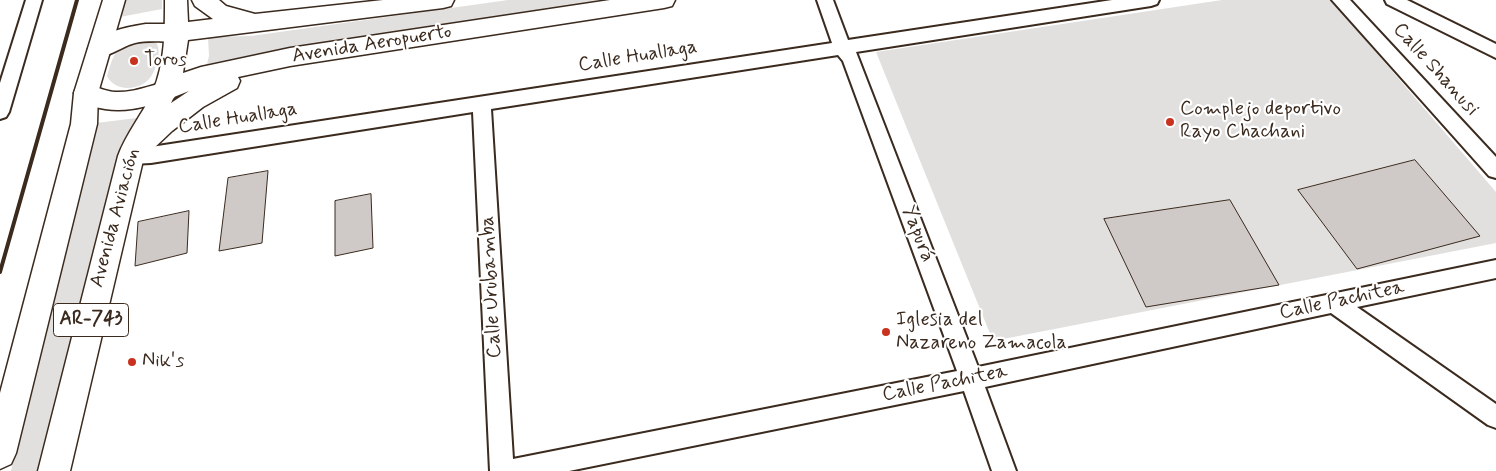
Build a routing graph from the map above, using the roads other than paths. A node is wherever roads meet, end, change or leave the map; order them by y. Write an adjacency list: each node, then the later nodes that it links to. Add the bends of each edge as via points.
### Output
1 (34, 0): 13 (street)
2 (114, 0): 14 (main road, AR-743)
3 (176, 0): 12 (main road, Avenida Aviación / AR-743)
4 (203, 0): 11 (main road, via 219,12 242,19)
5 (443, 0): 11 (main road, Avenida Aeropuerto, via 313,17)
6 (664, 0): 18 (main road, Avenida Aeropuerto)
7 (824, 0): 15 (street, Yapurá)
8 (1151, 0): 15 (street, Calle Huallaga)
9 (1340, 0): 24 (street, Calle Shanusi)
10 (1394, 0): 16 (street)
11 (263, 20): 12 (main road, Avenida Aeropuerto)
12 (177, 33): 14 (main road, Avenida Aeropuerto, via 139,32); 19 (main road, Avenida Aviación / AR-743, via 173,65)
13 (18, 48): 17 (street); 22 (street)
14 (100, 49): 20 (main road, AR-743)
15 (844, 49): 21 (street, Calle Huallaga); 27 (street, Yapurá)
16 (1496, 52)
17 (0, 53)
18 (290, 57): 19 (main road, Avenida Aeropuerto, via 201,76); 23 (main road, via 206,92 152,134)
19 (165, 91): 20 (main road, Avenida Aeropuerto, via 116,102 100,100); 23 (main road, Avenida Aviación / AR-743)
20 (86, 93): 29 (main road, AR-743, via 84,124)
21 (482, 104): 23 (street, Calle Huallaga); 31 (street, Calle Urubamba)
22 (0, 112)
23 (131, 156): 30 (main road, Avenida Aviación / AR-743)
24 (1496, 170)
25 (1496, 269): 26 (street, Calle Pachitea)
26 (1334, 303): 27 (street, Calle Pachitea); 28 (street)
27 (971, 379): 32 (street, Calle Pachitea); 33 (street, Yapurá)
28 (1496, 416)
29 (0, 453)
30 (54, 471)
31 (502, 471)
32 (511, 471)
33 (1004, 471)

